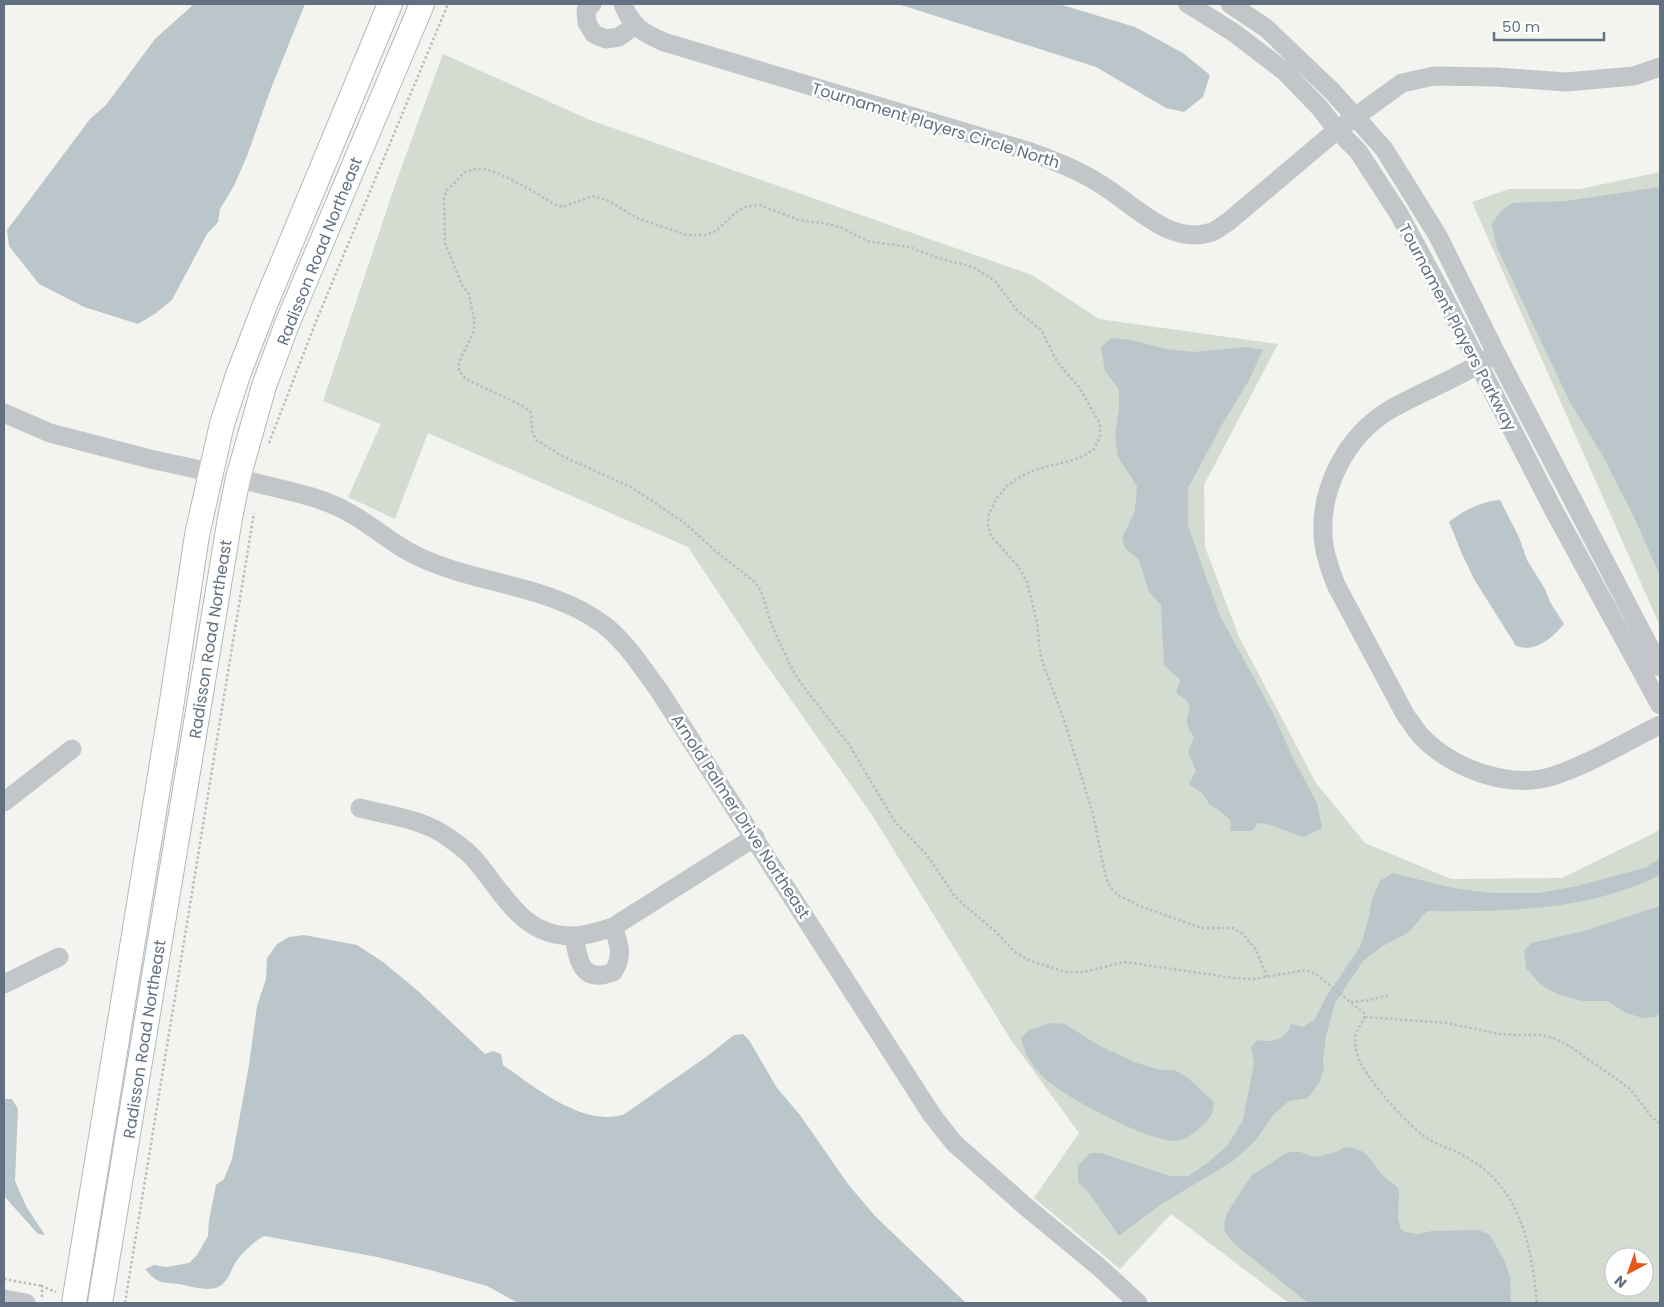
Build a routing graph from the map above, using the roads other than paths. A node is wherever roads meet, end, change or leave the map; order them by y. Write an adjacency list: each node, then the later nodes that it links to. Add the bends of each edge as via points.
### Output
1 (390, 4): 13 (main road, Radisson Road Northeast)
2 (422, 4): 16 (main road, Radisson Road Northeast, via 287,324 264,386)
3 (592, 4): 7 (street, via 586,10 586,23 594,34 606,39 619,37)
4 (623, 4): 7 (street, Tournament Players Circle North)
5 (1188, 4): 10 (street, Tournament Players Parkway, via 1284,70)
6 (1230, 4): 9 (street, Tournament Players Parkway, via 1266,28 1332,91)
7 (635, 25): 10 (street, Tournament Players Circle North, via 664,42 1040,155 1098,182 1165,228 1181,234 1213,232)
8 (1660, 67): 9 (street, Tournament Players Circle North, via 1634,76 1566,82 1496,76 1434,76 1402,83)
9 (1354, 117): 10 (street, Tournament Players Circle North); 11 (street, Tournament Players Parkway, via 1384,149 1438,236)
10 (1337, 130): 12 (street, Tournament Players Parkway, via 1358,151 1399,214)
11 (1496, 353): 12 (street); 18 (street, Tournament Players Parkway)
12 (1479, 364): 19 (street, Tournament Players Parkway, via 1553,509); 20 (street, via 1390,410 1356,439 1342,458 1332,479 1323,522 1328,565 1336,585 1406,716 1435,748 1467,768 1528,780 1551,776)
13 (238, 375): 15 (main road, Radisson Road Northeast); 16 (main road, via 242,393 231,434 232,470)
14 (4, 413): 15 (street, via 50,433)
15 (210, 472): 17 (main road, via 216,483 220,512 211,575); 31 (main road, Radisson Road Northeast, via 197,535)
16 (238, 478): 17 (main road, Radisson Road Northeast); 24 (street, Arnold Palmer Drive Northeast, via 319,499 346,511 416,556 476,578 554,598 604,625 624,643 660,692)
17 (218, 591): 32 (main road, Radisson Road Northeast)
18 (1660, 667)
19 (1660, 705)
20 (1660, 725)
21 (72, 749): 22 (street)
22 (4, 802)
23 (360, 808): 26 (street, via 430,826 465,850 518,914 534,927 553,934)
24 (755, 837): 25 (street); 33 (street, Arnold Palmer Drive Northeast, via 932,1115 954,1143)
25 (613, 927): 26 (street); 26 (street, via 620,958 613,972 604,976 588,973 581,966)
26 (574, 936)
27 (58, 957): 28 (street)
28 (4, 984)
29 (4, 1299): 30 (street)
30 (26, 1303)
31 (74, 1303)
32 (100, 1303)
33 (1138, 1303)

